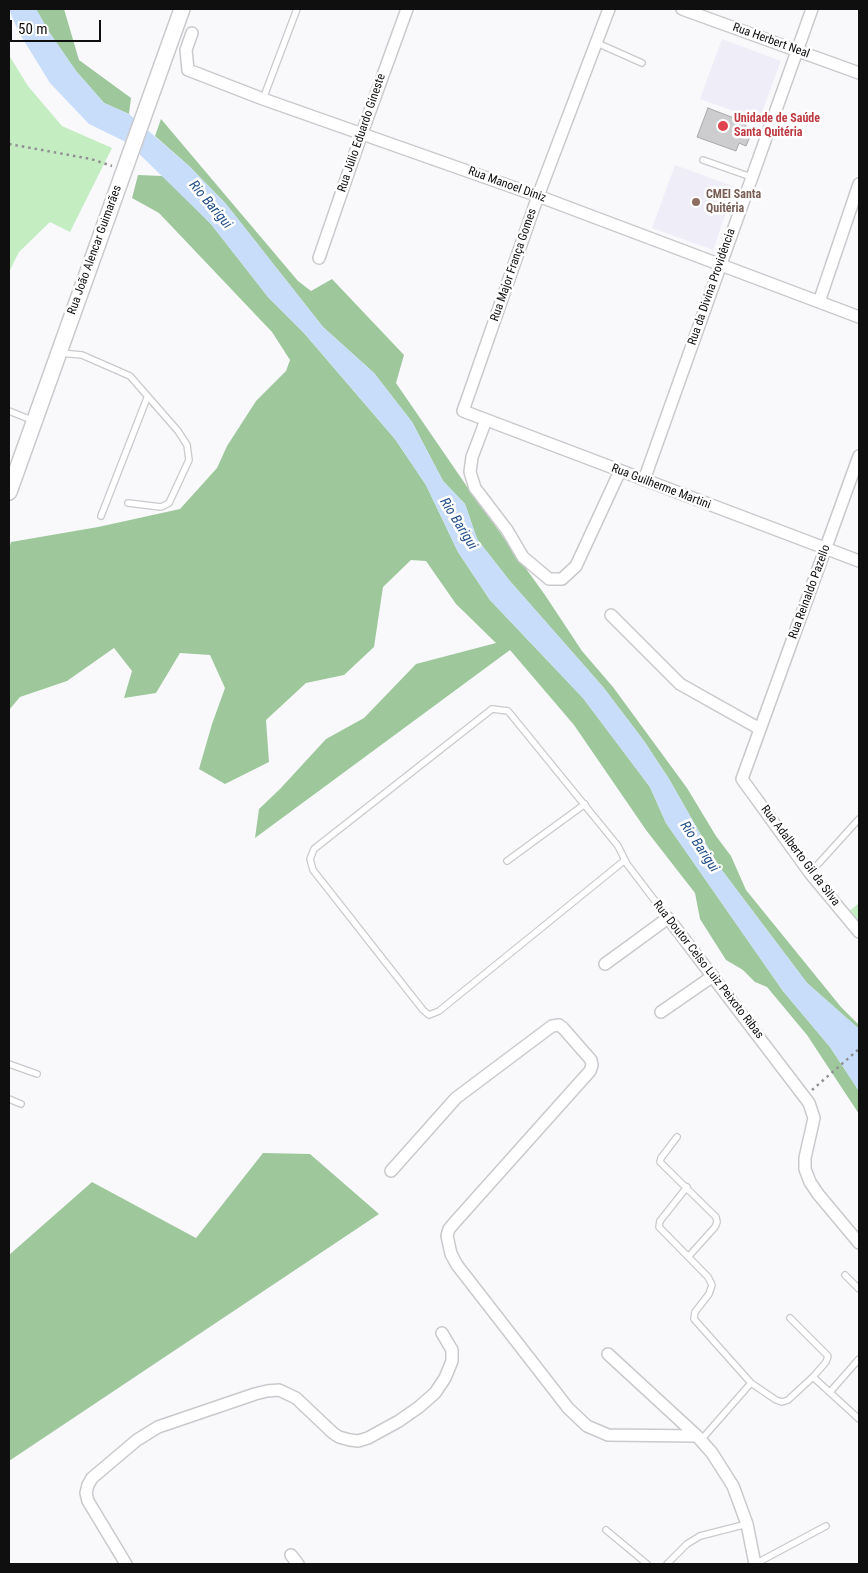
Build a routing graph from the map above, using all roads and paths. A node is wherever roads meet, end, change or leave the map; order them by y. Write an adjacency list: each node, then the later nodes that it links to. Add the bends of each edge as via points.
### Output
1 (182, 9): 16 (main road, Rua João Alencar Guimarães)
2 (298, 9): 12 (lane)
3 (407, 9): 13 (street, Rua Júlio Eduardo Gineste)
4 (609, 9): 8 (street, Rua Major França Gomes)
5 (682, 9): 9 (street, Rua Herbert Neal)
6 (812, 9): 9 (street, Rua da Divina Providência)
7 (192, 33): 12 (street, Rua Manoel Diniz, via 186,50 188,70)
8 (597, 43): 10 (lane); 19 (street, Rua Major França Gomes)
9 (797, 51): 11 (street, Rua Herbert Neal); 17 (street, Rua da Divina Providência)
10 (642, 63)
11 (859, 73)
12 (263, 99): 13 (street, Rua Manoel Diniz)
13 (362, 133): 19 (street, Rua Manoel Diniz); 20 (street, Rua Júlio Eduardo Gineste)
14 (9, 144): 16 (path, via 91,160)
15 (704, 160): 17 (lane)
16 (123, 170): 24 (main road, Rua João Alencar Guimarães)
17 (751, 177): 21 (street, Rua da Divina Providência)
18 (859, 184): 22 (street)
19 (538, 196): 21 (street, Rua Manoel Diniz); 26 (street, Rua Major França Gomes)
20 (319, 258)
21 (721, 265): 22 (street, Rua Manoel Diniz); 32 (street, Rua da Divina Providência)
22 (819, 302): 23 (street, Rua Manoel Diniz)
23 (859, 317)
24 (58, 353): 25 (lane, via 82,355 130,376); 29 (main road, Rua João Alencar Guimarães)
25 (148, 398): 34 (lane, via 187,444 189,460 175,493 165,506); 35 (lane)
26 (463, 410): 28 (street, Rua Guilherme Martini)
27 (9, 411): 29 (lane)
28 (486, 420): 31 (street, Rua Guilherme Martini); 31 (street, via 472,457 470,472 475,488 523,557 549,579 562,578 576,566)
29 (34, 421): 33 (main road, Rua João Alencar Guimarães)
30 (859, 456): 36 (street, Rua Reinaldo Pazello)
31 (620, 471): 32 (street, Rua Guilherme Martini)
32 (644, 480): 36 (street, Rua Guilherme Martini)
33 (9, 492)
34 (128, 503)
35 (101, 516)
36 (826, 549): 37 (street, Rua Guilherme Martini); 39 (street, Rua Reinaldo Pazello)
37 (859, 561)
38 (611, 615): 39 (street, via 680,684)
39 (760, 728): 40 (street, Rua Reinaldo Pazello)
40 (742, 779): 45 (street, Rua Adalberto Gil da Silva)
41 (585, 804): 43 (lane, Rua Doutor Celso Luiz Peixoto Ribas); 43 (lane, Rua Doutor Celso Luiz Peixoto Ribas, via 508,710 492,708 314,849 310,859 313,870 430,1015); 44 (lane)
42 (859, 819): 45 (lane)
43 (625, 860): 46 (lane, Rua Doutor Celso Luiz Peixoto Ribas)
44 (507, 861)
45 (810, 873): 47 (street, Rua Adalberto Gil da Silva)
46 (668, 918): 48 (street); 49 (street, Rua Doutor Celso Luiz Peixoto Ribas)
47 (859, 932)
48 (605, 964)
49 (713, 976): 50 (street); 54 (street, Rua Doutor Celso Luiz Peixoto Ribas)
50 (661, 1012)
51 (859, 1049): 54 (path)
52 (9, 1064): 53 (lane)
53 (37, 1074)
54 (805, 1096): 60 (street, Rua Doutor Celso Luiz Peixoto Ribas, via 814,1118 805,1169 818,1194)
55 (9, 1099): 56 (lane)
56 (21, 1104)
57 (677, 1137): 59 (lane, via 660,1162)
58 (391, 1171): 72 (street, via 456,1098 552,1026 563,1028 591,1060 590,1071 450,1229 448,1245 457,1265 526,1354 547,1371 556,1393 568,1408 587,1426 608,1435)
59 (687, 1187): 61 (lane, via 717,1222); 61 (lane, via 660,1221 659,1227)
60 (859, 1243)
61 (689, 1256): 69 (lane, via 712,1285 694,1319)
62 (845, 1275): 63 (lane)
63 (859, 1289)
64 (790, 1318): 68 (lane, via 828,1356)
65 (442, 1333): 76 (street, via 452,1350 452,1361 435,1393 400,1421 368,1438 358,1441 339,1437 296,1398 278,1390 267,1390 158,1427 136,1440 92,1478 86,1493)
66 (608, 1354): 72 (street)
67 (859, 1359): 70 (lane)
68 (813, 1377): 69 (lane, via 782,1402); 70 (lane)
69 (751, 1383): 72 (lane)
70 (830, 1392): 71 (lane)
71 (859, 1419)
72 (699, 1438): 73 (street, via 733,1486)
73 (747, 1524): 78 (lane, via 700,1536); 79 (street)
74 (826, 1526): 79 (lane)
75 (606, 1530): 77 (lane)
76 (126, 1564)
77 (647, 1564)
78 (667, 1564)
79 (755, 1564)

